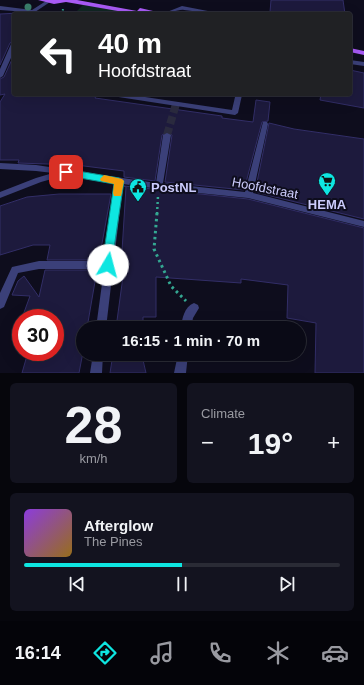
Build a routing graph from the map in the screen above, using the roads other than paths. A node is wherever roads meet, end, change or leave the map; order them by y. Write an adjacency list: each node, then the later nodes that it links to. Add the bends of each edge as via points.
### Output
1 (41, 0): 4 (main road)
2 (66, 0): 4 (main road); 8 (main road)
3 (91, 0): 9 (main road)
4 (48, 2): 7 (street)
5 (0, 8): 6 (street)
6 (23, 12)
7 (31, 12)
8 (135, 12)
9 (154, 12)
10 (170, 12): 11 (street, via 182,8)
11 (203, 12)
12 (352, 47): 14 (main road)
13 (12, 49): 19 (street)
14 (364, 49)
15 (352, 50): 16 (main road)
16 (364, 53)
17 (352, 62): 18 (street)
18 (364, 64)
19 (0, 76)
20 (125, 96): 21 (street, via 235,113)
21 (239, 96)
22 (265, 124): 29 (street)
23 (167, 135): 27 (street)
24 (0, 166): 25 (street, Hoofdstraat)
25 (66, 172): 26 (street, Hoofdstraat); 28 (street, Hoofdstraat)
26 (119, 181): 27 (street, Hoofdstraat); 31 (street)
27 (159, 186): 29 (street, Hoofdstraat)
28 (0, 195)
29 (248, 195): 30 (street, Hoofdstraat)
30 (364, 224)
31 (108, 265): 32 (street, via 39,265 15,270); 34 (street)
32 (0, 304)
33 (194, 308): 35 (street)
34 (102, 321)
35 (187, 321)
36 (97, 361): 38 (street)
37 (182, 361): 39 (street)
38 (96, 373)
39 (180, 373)

